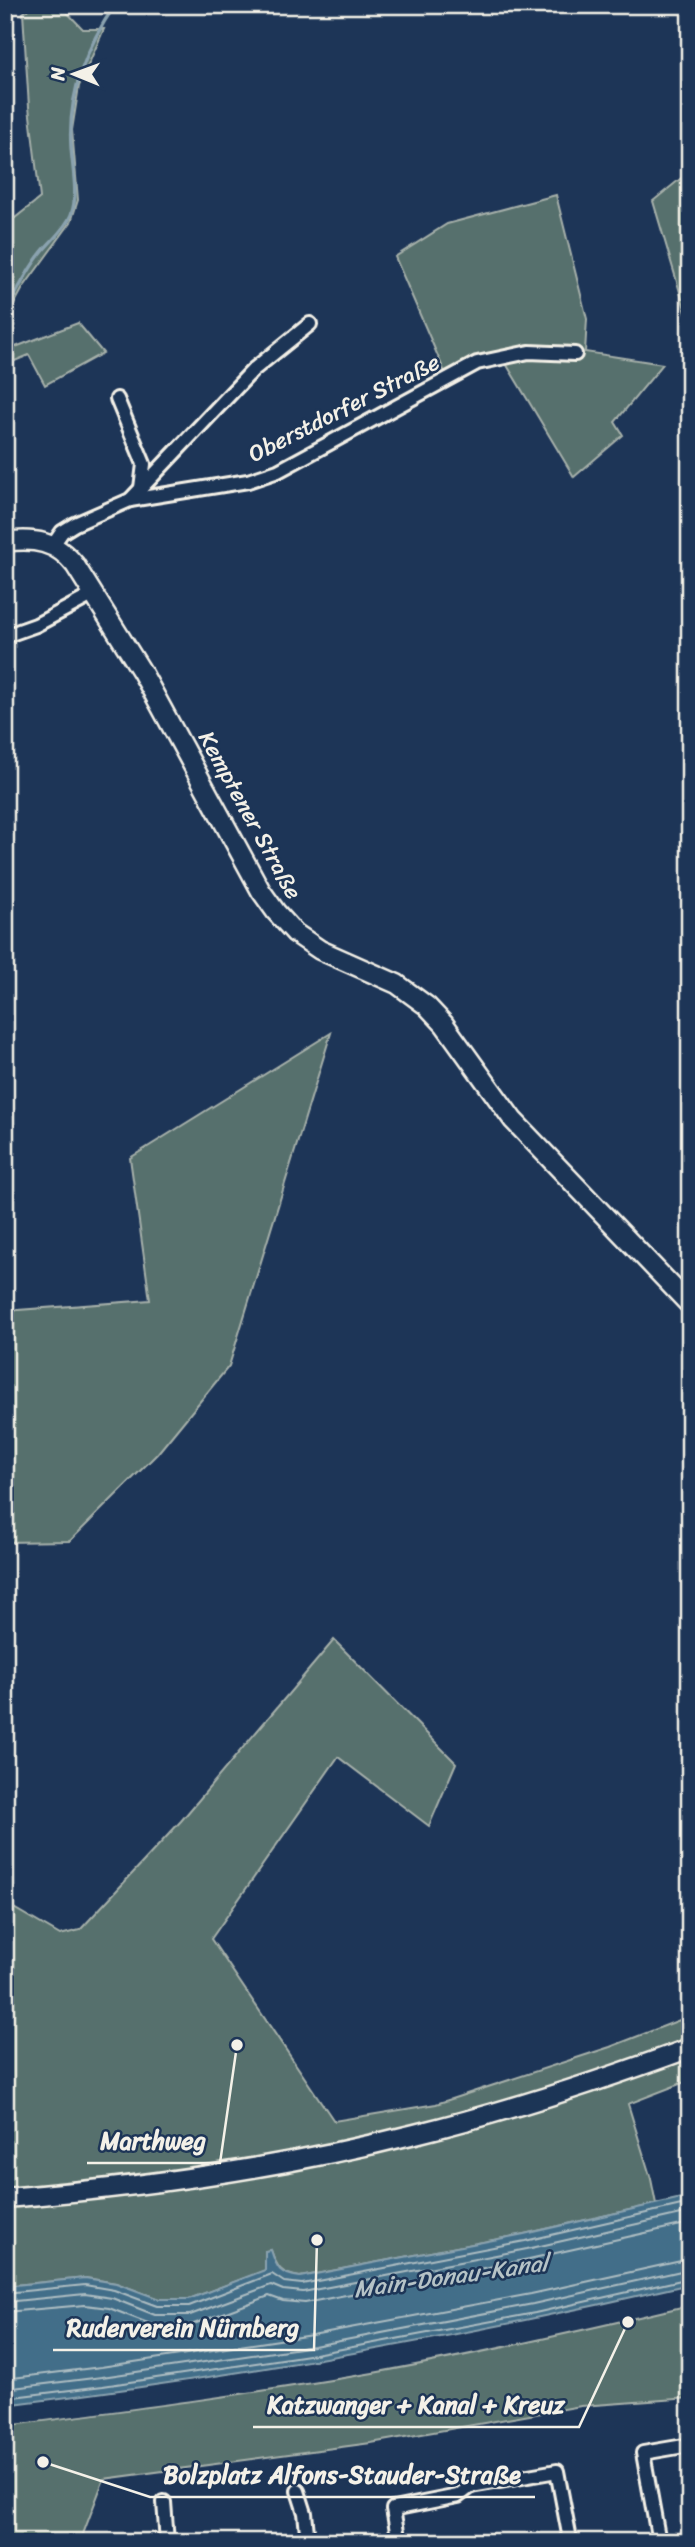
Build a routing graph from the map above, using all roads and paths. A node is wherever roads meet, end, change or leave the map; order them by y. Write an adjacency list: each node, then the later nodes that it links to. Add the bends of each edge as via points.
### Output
1 (310, 324): 4 (street, via 253,370)
2 (575, 354): 5 (street, Oberstdorfer Straße, via 529,352 477,363 278,471 248,481)
3 (117, 399): 4 (street, via 144,464)
4 (141, 488): 5 (street)
5 (130, 500): 7 (street, via 75,524)
6 (5, 542): 7 (street)
7 (52, 545): 8 (street, Kemptener Straße, via 68,556)
8 (94, 594): 9 (street); 10 (street, Kemptener Straße, via 280,918 320,950 397,984 428,1006 513,1121)
9 (5, 636)
10 (690, 1305)
11 (690, 2048): 12 (street, via 526,2103 330,2154 161,2182)
12 (5, 2198)
13 (690, 2445): 20 (street, via 643,2453)
14 (298, 2491): 17 (street)
15 (164, 2502): 16 (street)
16 (167, 2542)
17 (308, 2542)
18 (399, 2542): 19 (street, via 393,2509 458,2497 471,2486 557,2471 569,2534)
19 (565, 2542)
20 (659, 2542)

